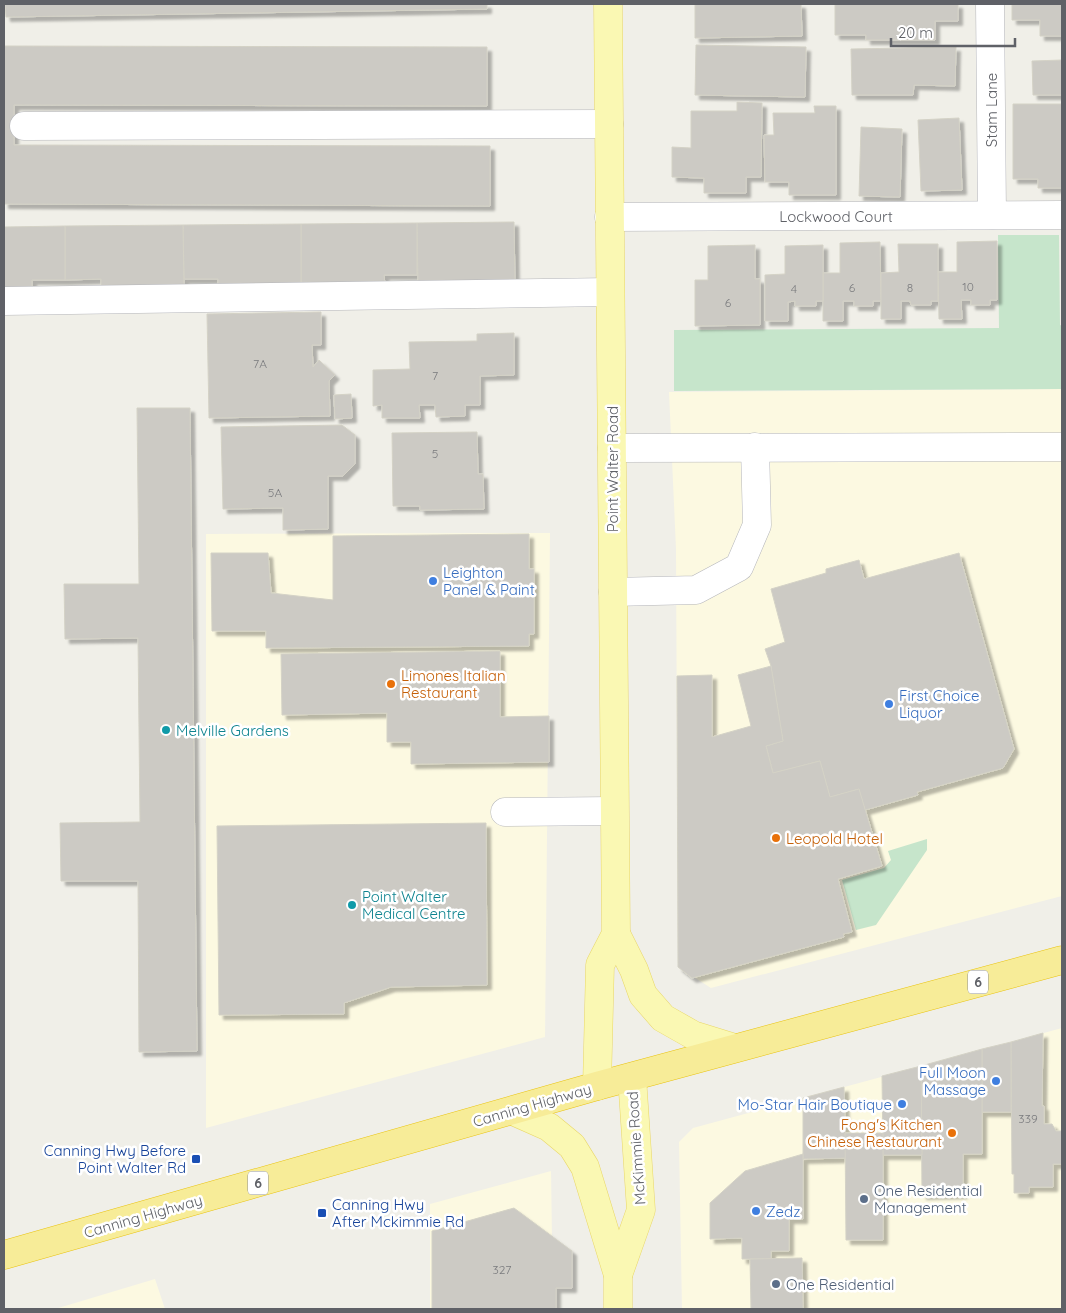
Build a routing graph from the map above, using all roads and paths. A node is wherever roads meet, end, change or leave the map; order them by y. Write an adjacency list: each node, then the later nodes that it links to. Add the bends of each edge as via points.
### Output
1 (608, 4): 3 (main road, Point Walter Road)
2 (990, 4): 5 (street, Stam Lane)
3 (609, 124): 4 (street); 7 (main road, Point Walter Road)
4 (24, 126)
5 (992, 215): 6 (street, Lockwood Court); 7 (street, Lockwood Court)
6 (1062, 215)
7 (609, 217): 8 (main road, Point Walter Road)
8 (610, 292): 9 (street); 12 (main road, Point Walter Road)
9 (4, 301)
10 (755, 447): 11 (street); 12 (street); 13 (street, via 757,524 739,567 696,590)
11 (1062, 447)
12 (612, 448): 13 (main road, Point Walter Road)
13 (613, 592): 14 (main road, Point Walter Road)
14 (614, 811): 15 (street); 16 (main road, Point Walter Road)
15 (505, 812)
16 (616, 934): 18 (main road, Point Walter Road, via 643,995 663,1018 692,1035); 20 (main road, Point Walter Road, via 600,965)
17 (1062, 960): 18 (highway, Canning Highway / 6)
18 (735, 1048): 19 (highway, Canning Highway / 6)
19 (632, 1077): 20 (highway, Canning Highway / 6); 23 (main road, McKimmie Road, via 641,1210)
20 (598, 1086): 21 (highway, Canning Highway / 6)
21 (513, 1111): 22 (highway, Canning Highway / 6); 23 (main road, McKimmie Road, via 549,1127 572,1146 585,1167)
22 (4, 1255)
23 (618, 1275): 24 (main road, McKimmie Road)
24 (618, 1309)

